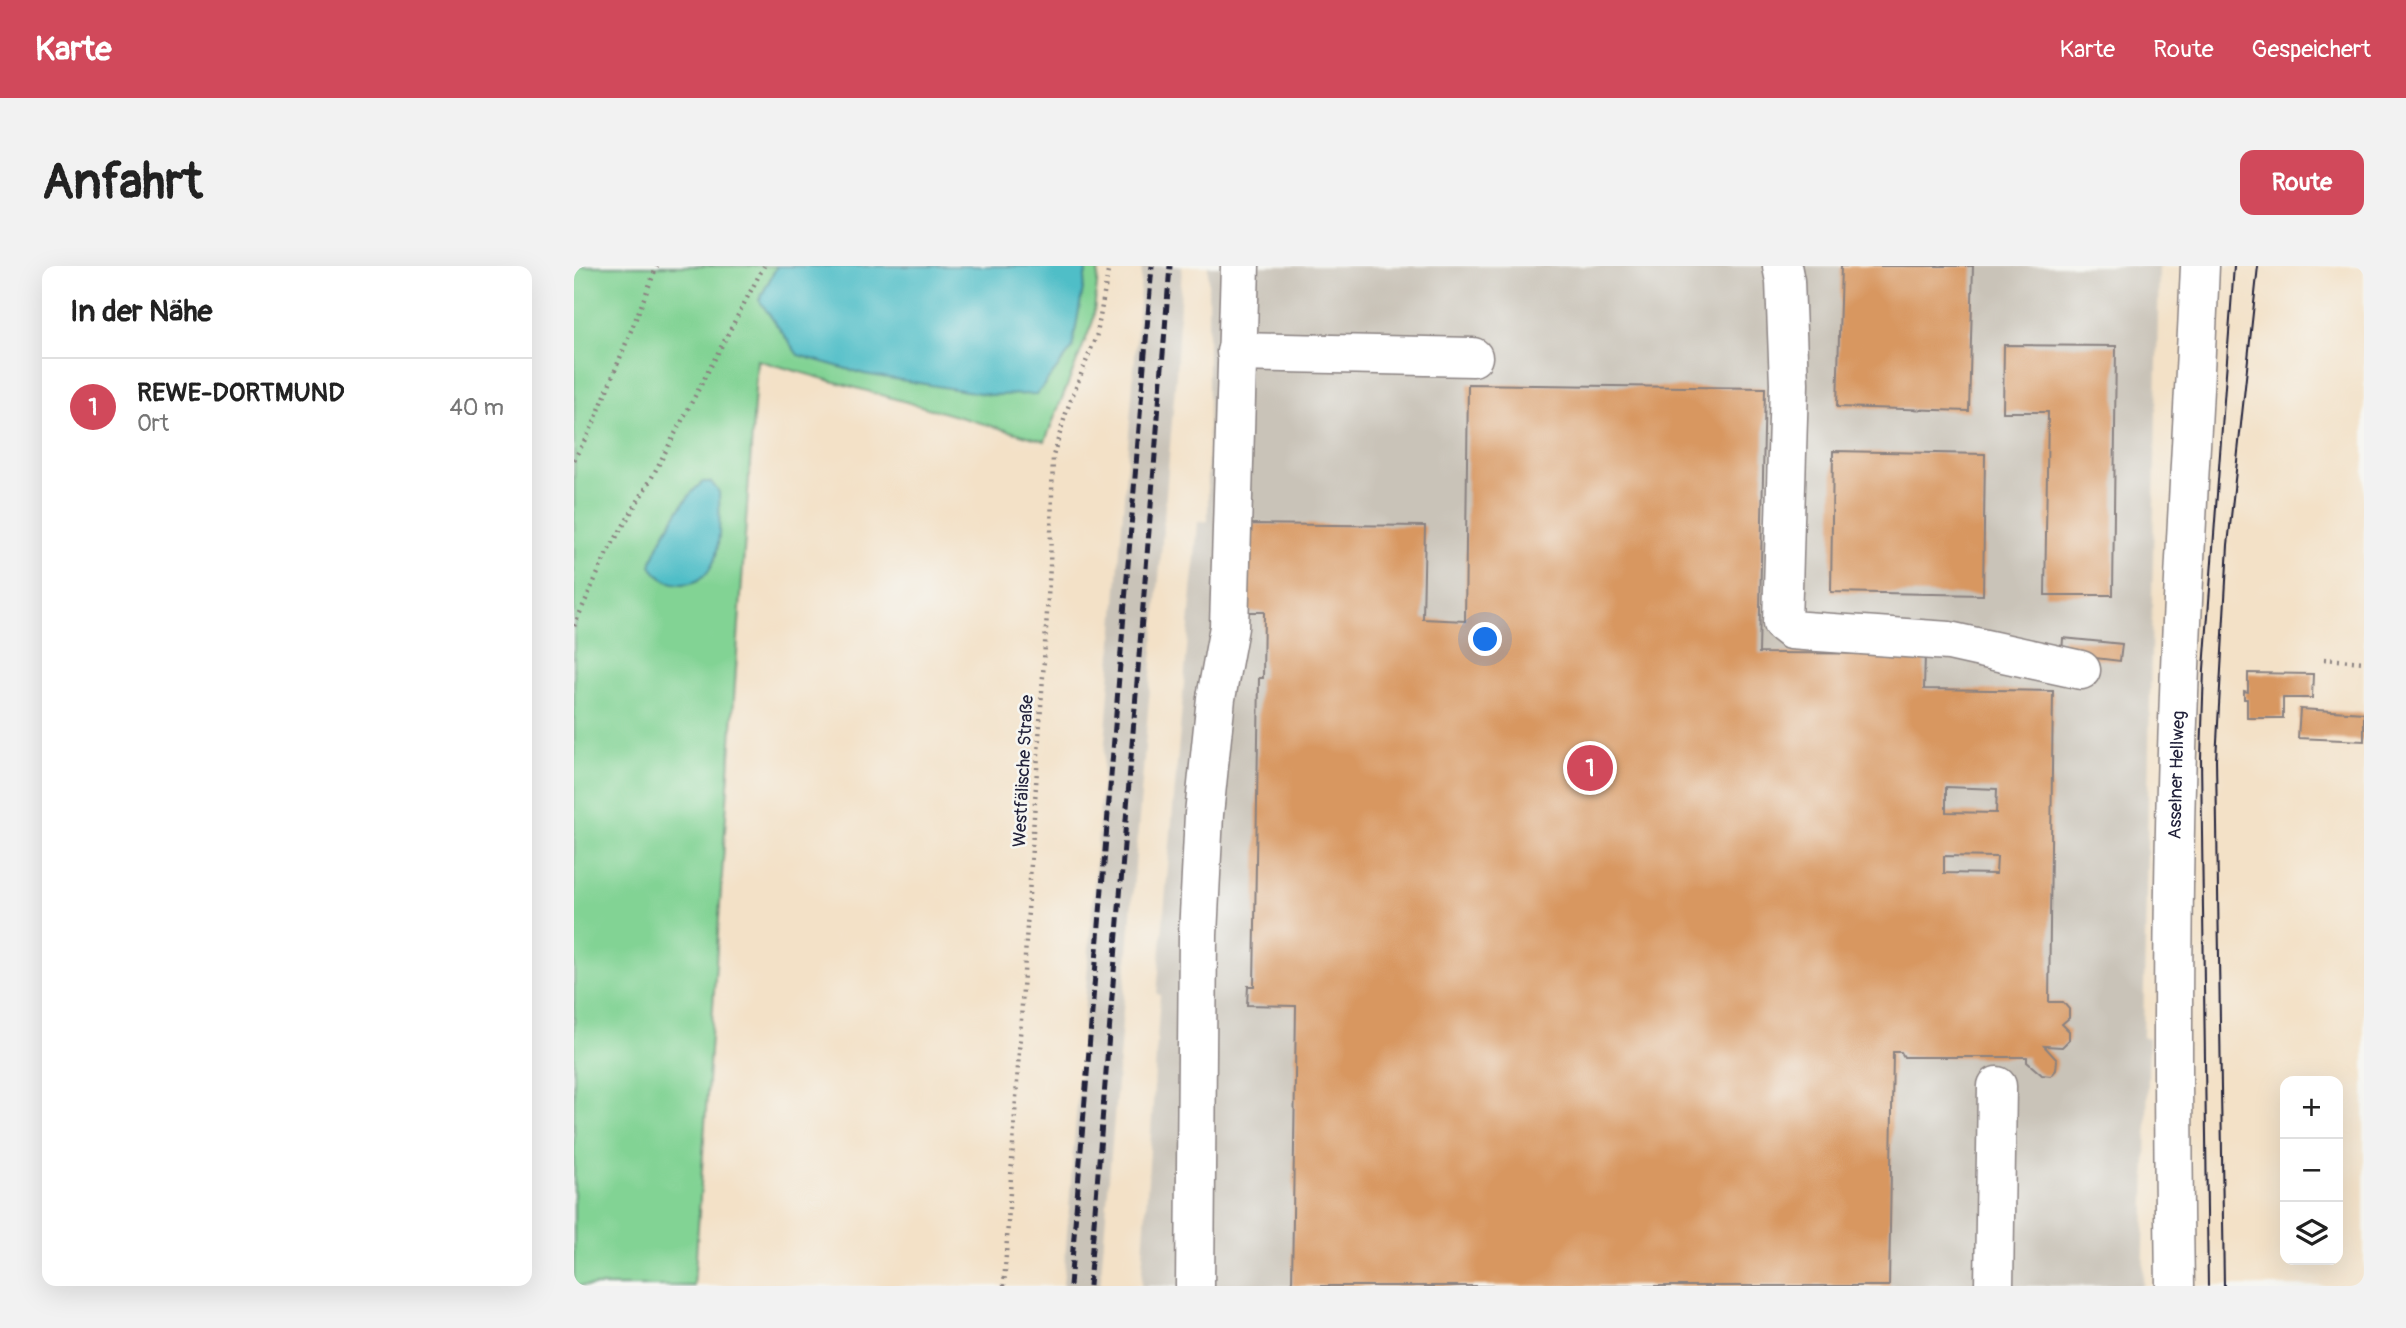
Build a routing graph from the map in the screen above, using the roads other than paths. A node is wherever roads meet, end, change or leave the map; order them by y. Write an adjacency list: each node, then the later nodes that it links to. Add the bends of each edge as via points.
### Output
1 (1240, 266): 4 (main road)
2 (1782, 266): 6 (main road, via 1788,384 1782,623 1791,630 1949,641)
3 (2200, 266): 10 (main road, Asselner Hellweg, via 2175,827 2171,1033)
4 (1236, 352): 5 (main road); 8 (main road, via 1229,627 1214,711 1198,935)
5 (1473, 357)
6 (2081, 670)
7 (1997, 1087): 9 (main road)
8 (1195, 1286)
9 (1994, 1286)
10 (2175, 1286)

